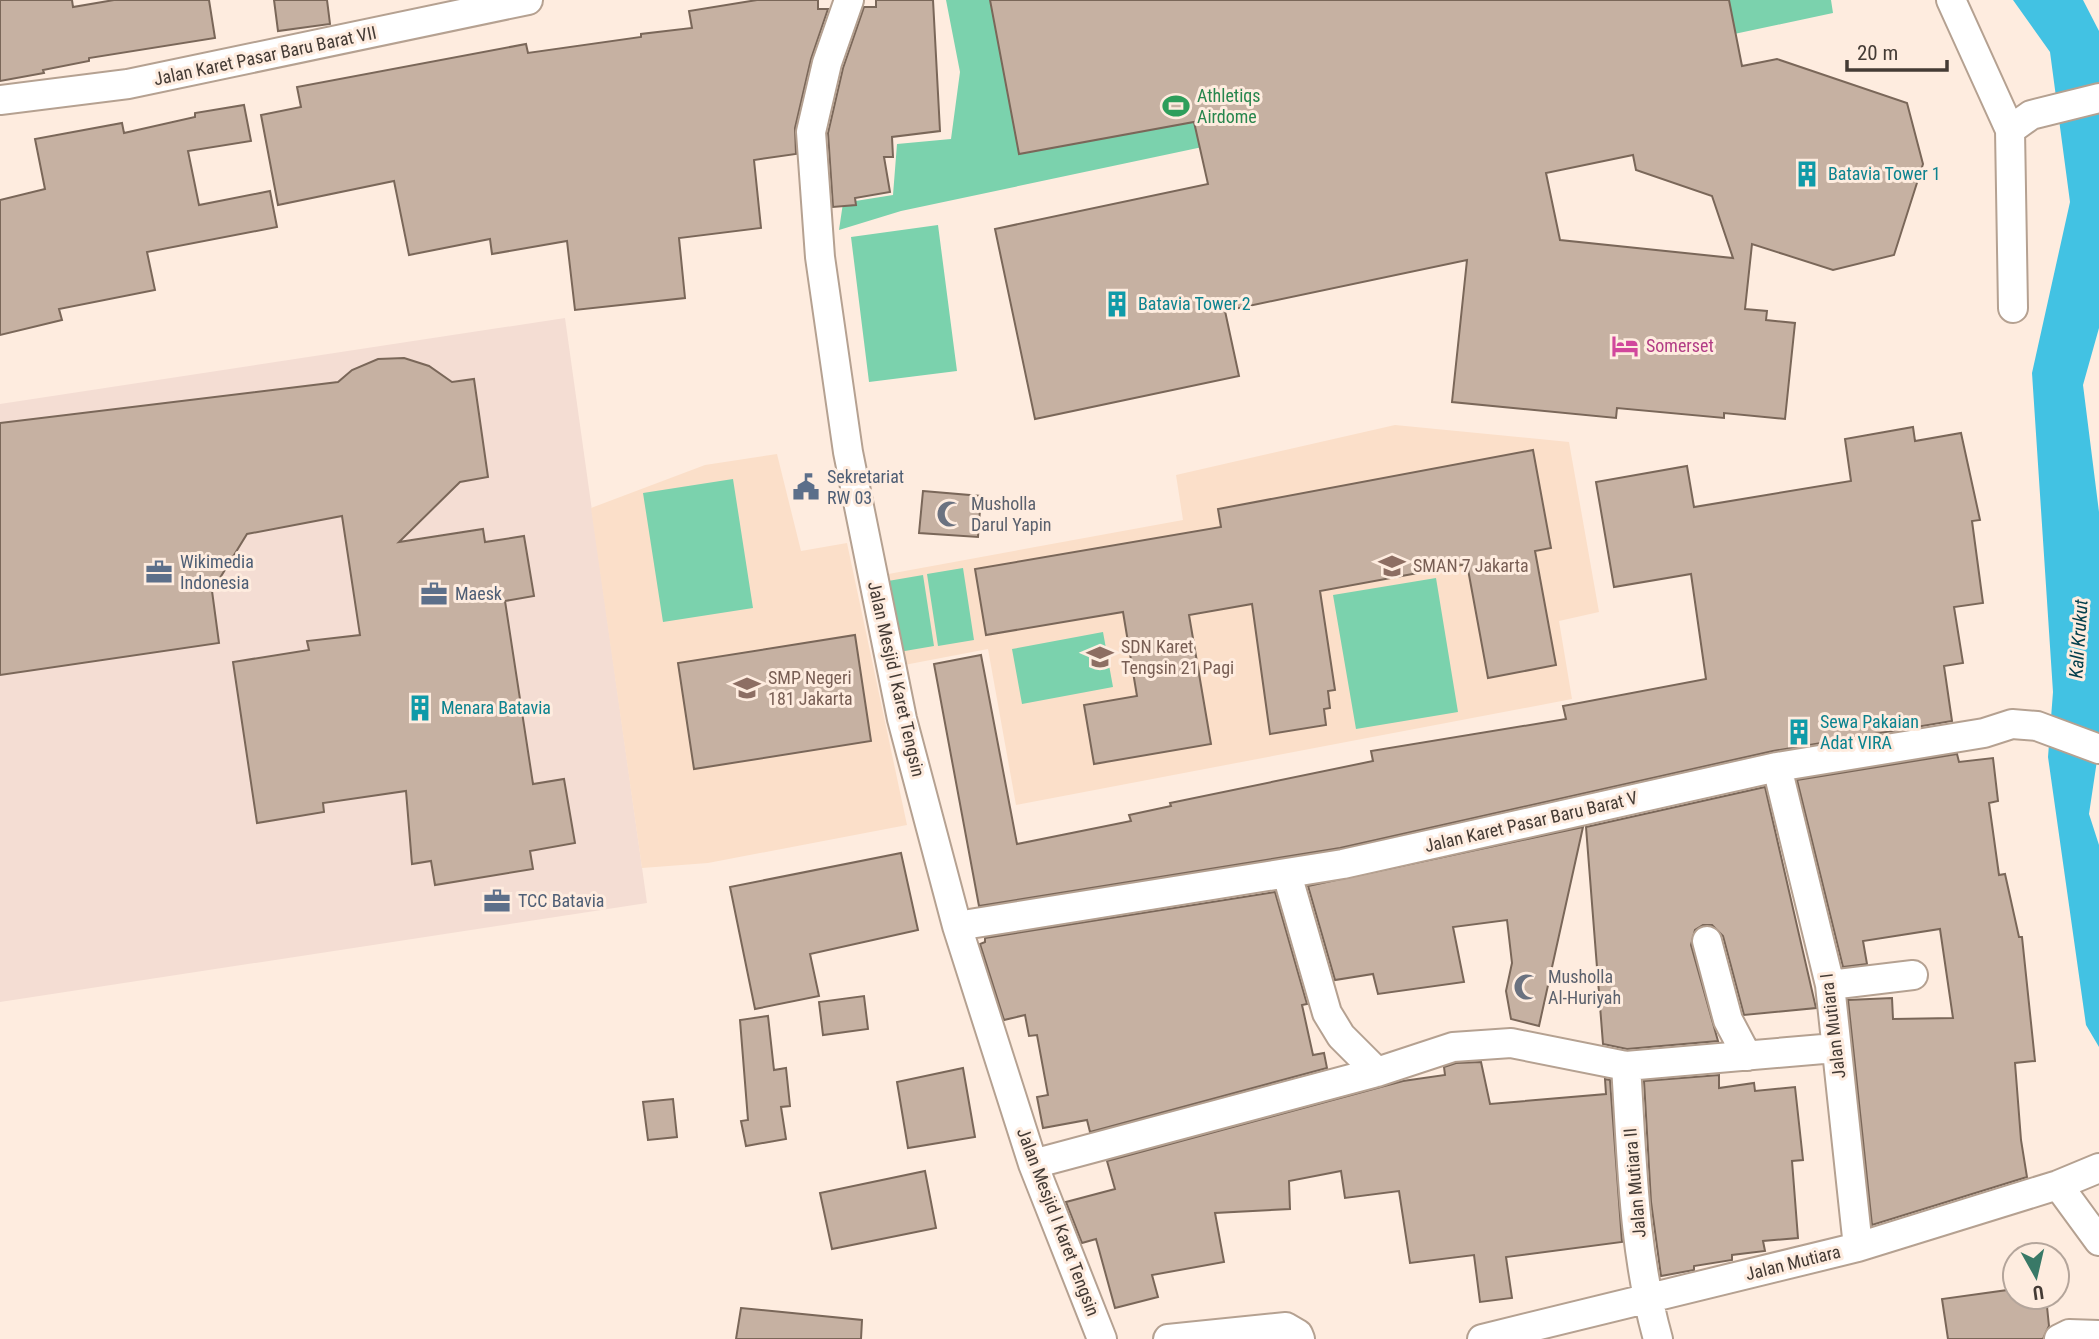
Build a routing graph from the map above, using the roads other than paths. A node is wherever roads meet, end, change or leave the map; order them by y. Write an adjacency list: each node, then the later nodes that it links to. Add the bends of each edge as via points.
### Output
1 (528, 0): 5 (street, Jalan Karet Pasar Baru Barat VII, via 128,84)
2 (849, 0): 11 (street, Jalan Mesjid I Karet Tengsin, via 827,63 811,132 820,257 870,567 902,719)
3 (1951, 0): 6 (street)
4 (2099, 98): 6 (street, via 2031,115)
5 (0, 100)
6 (2010, 130): 7 (street)
7 (2013, 308)
8 (2099, 749): 9 (street, Jalan Karet Pasar Baru Barat V, via 2037,726 2012,724 1984,733)
9 (1777, 767): 10 (street, Jalan Karet Pasar Baru Barat V); 14 (street, Jalan Mutiara I)
10 (1287, 874): 11 (street, Jalan Karet Pasar Baru Barat V); 18 (street, via 1327,1013 1341,1036)
11 (957, 926): 19 (street, Jalan Mesjid I Karet Tengsin)
12 (1706, 941): 16 (street, via 1728,1020)
13 (1913, 975): 14 (street)
14 (1830, 985): 15 (street, Jalan Mutiara I)
15 (1835, 1048): 16 (street); 23 (street, Jalan Mutiara I)
16 (1747, 1056): 17 (street)
17 (1626, 1066): 18 (street, via 1511,1043 1453,1047); 24 (street, Jalan Mutiara II)
18 (1377, 1072): 19 (street)
19 (1033, 1164): 26 (street, Jalan Mesjid I Karet Tengsin)
20 (2096, 1169): 21 (street, Jalan Mutiara)
21 (2058, 1185): 22 (street); 23 (street, Jalan Mutiara)
22 (2099, 1241)
23 (1858, 1247): 24 (street, Jalan Mutiara)
24 (1647, 1299): 29 (street, Jalan Mutiara); 30 (street, Jalan Mutiara II)
25 (2099, 1335): 31 (street, via 2069,1334)
26 (1102, 1339)
27 (1168, 1339): 28 (street, via 1286,1327)
28 (1300, 1339)
29 (1482, 1339)
30 (1658, 1339)
31 (2059, 1339)

